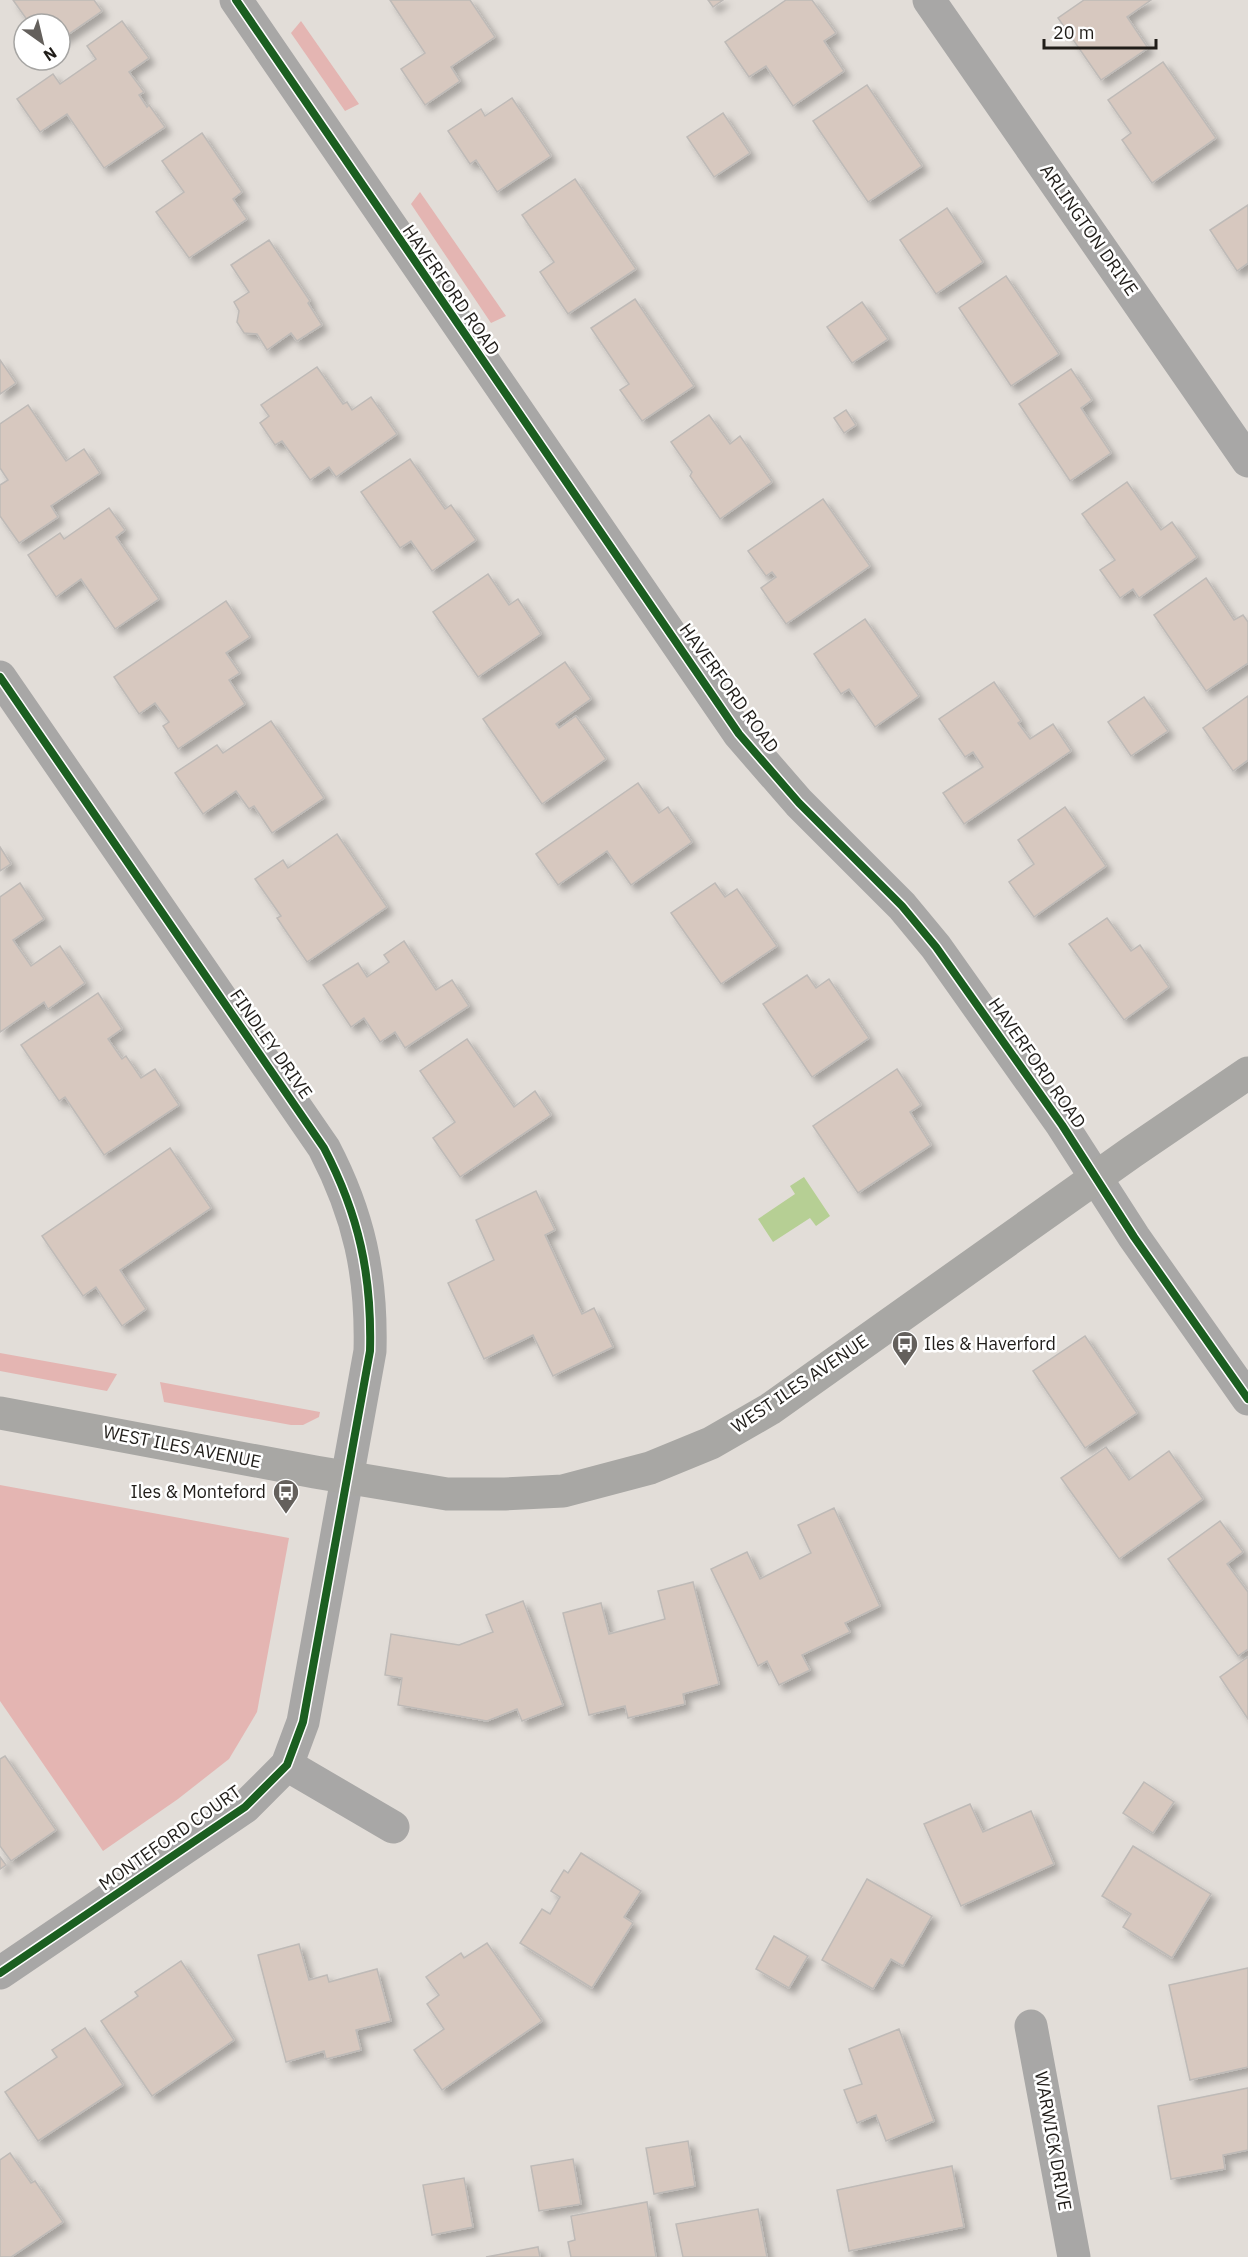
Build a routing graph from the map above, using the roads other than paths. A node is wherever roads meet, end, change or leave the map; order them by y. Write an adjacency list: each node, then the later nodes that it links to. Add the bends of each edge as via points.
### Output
1 (236, 0): 6 (street, HAVERFORD ROAD, via 739,734 936,946)
2 (928, 0): 3 (street, ARLINGTON DRIVE)
3 (1248, 461)
4 (0, 678): 9 (street, FINDLEY DRIVE, via 324,1148 340,1178 362,1245 371,1312 370,1351)
5 (1248, 1074): 6 (street, WEST ILES AVENUE)
6 (1097, 1178): 7 (street, HAVERFORD ROAD, via 1130,1232); 9 (street, WEST ILES AVENUE, via 770,1408 711,1443 650,1468 563,1491 505,1494 447,1494)
7 (1248, 1399)
8 (0, 1413): 9 (street, WEST ILES AVENUE)
9 (347, 1478): 10 (street, MONTEFORD COURT, via 303,1722)
10 (287, 1765): 11 (street); 12 (street, MONTEFORD COURT, via 245,1807)
11 (393, 1827)
12 (0, 1973)
13 (1031, 2026): 14 (street, WARWICK DRIVE)
14 (1074, 2257)

